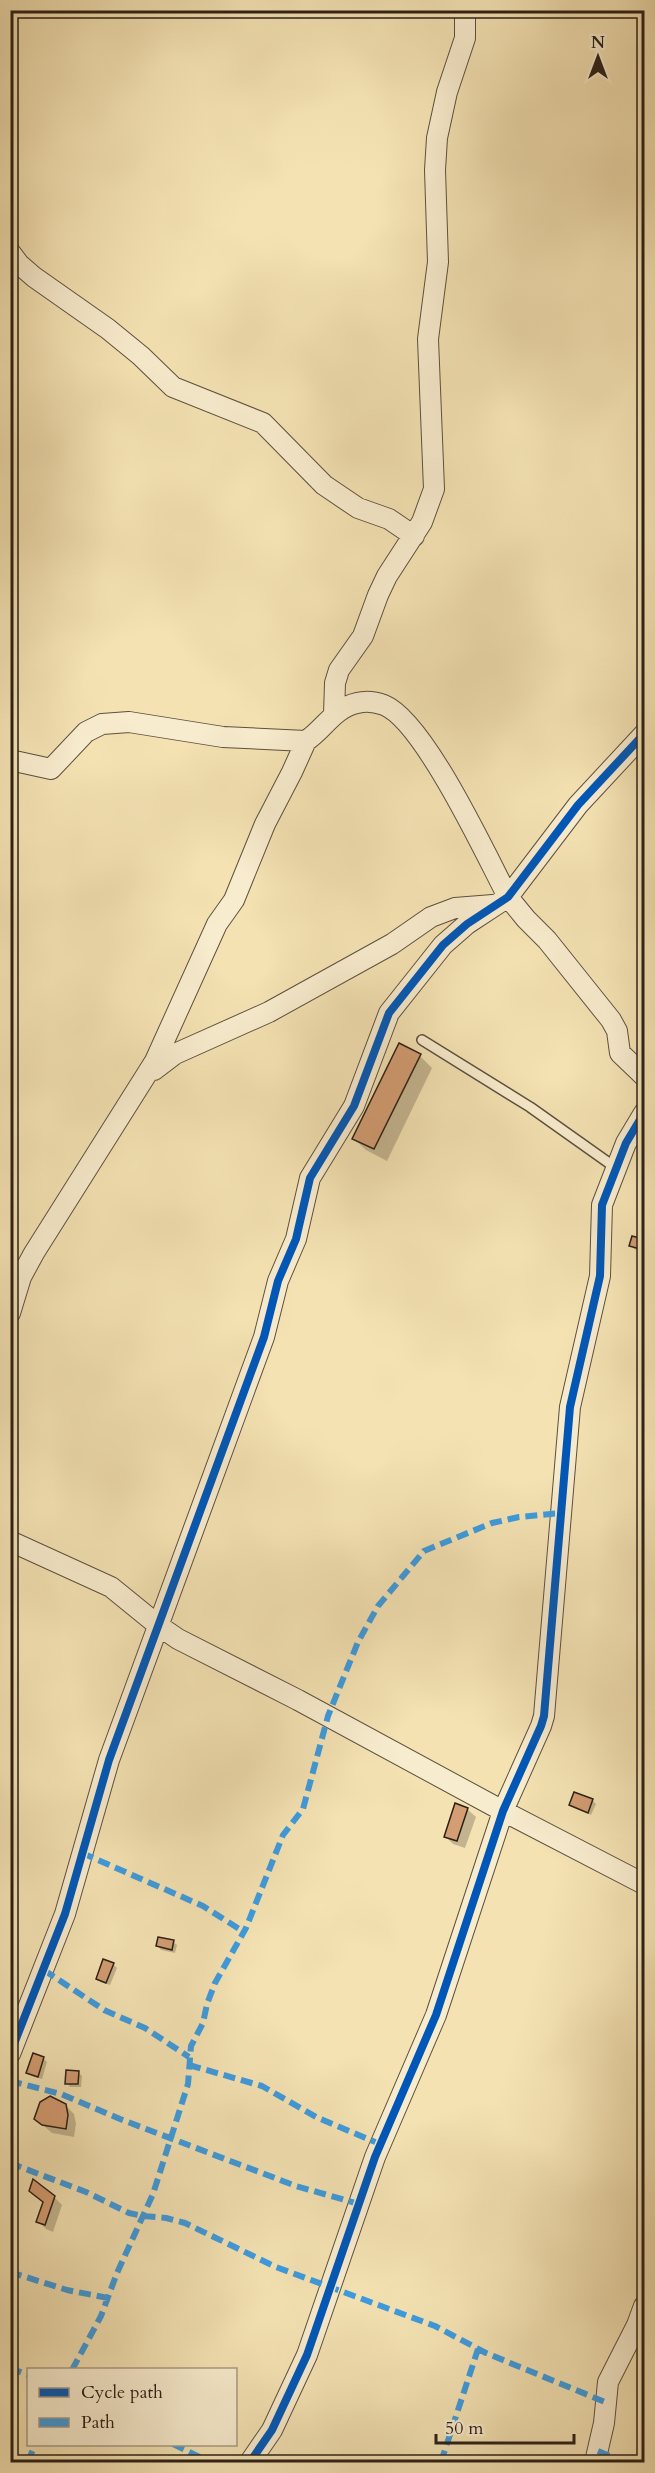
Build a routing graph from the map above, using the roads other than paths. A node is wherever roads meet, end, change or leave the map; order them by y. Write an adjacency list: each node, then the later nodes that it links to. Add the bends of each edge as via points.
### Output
1 (465, 10): 3 (street, via 465,38 447,92 435,170 438,262 428,339 436,477)
2 (10, 252): 3 (street, via 34,277 108,329 174,387 263,423 324,485 358,508 389,519)
3 (414, 536): 4 (street, via 387,576 363,636 339,670)
4 (334, 714): 6 (street); 8 (street, via 357,703 385,705 421,739)
5 (645, 734): 8 (street, via 578,805)
6 (306, 741): 7 (street, via 223,737 129,722 102,724 86,732 51,769); 11 (street, via 265,824 234,900 217,924)
7 (10, 760)
8 (502, 901): 10 (street, via 547,940 617,1031 620,1053); 11 (street, via 455,908 431,917 392,944 269,1012 175,1054); 16 (street, via 443,945 394,1005 354,1106 310,1178 296,1239 278,1281 264,1337)
9 (422, 1040): 13 (lane, via 530,1107)
10 (645, 1076)
11 (143, 1081): 14 (street, via 34,1253)
12 (645, 1113): 13 (street)
13 (616, 1168): 17 (street, via 602,1205 600,1276 570,1407 544,1716)
14 (10, 1312)
15 (10, 1541): 16 (street, via 111,1587)
16 (159, 1626): 17 (street); 19 (street, via 109,1760 64,1914)
17 (503, 1811): 18 (street); 21 (street, via 436,2015 375,2157 307,2355)
18 (645, 1884)
19 (10, 2054)
20 (645, 2306): 22 (street, via 608,2382)
21 (256, 2459)
22 (595, 2463)

